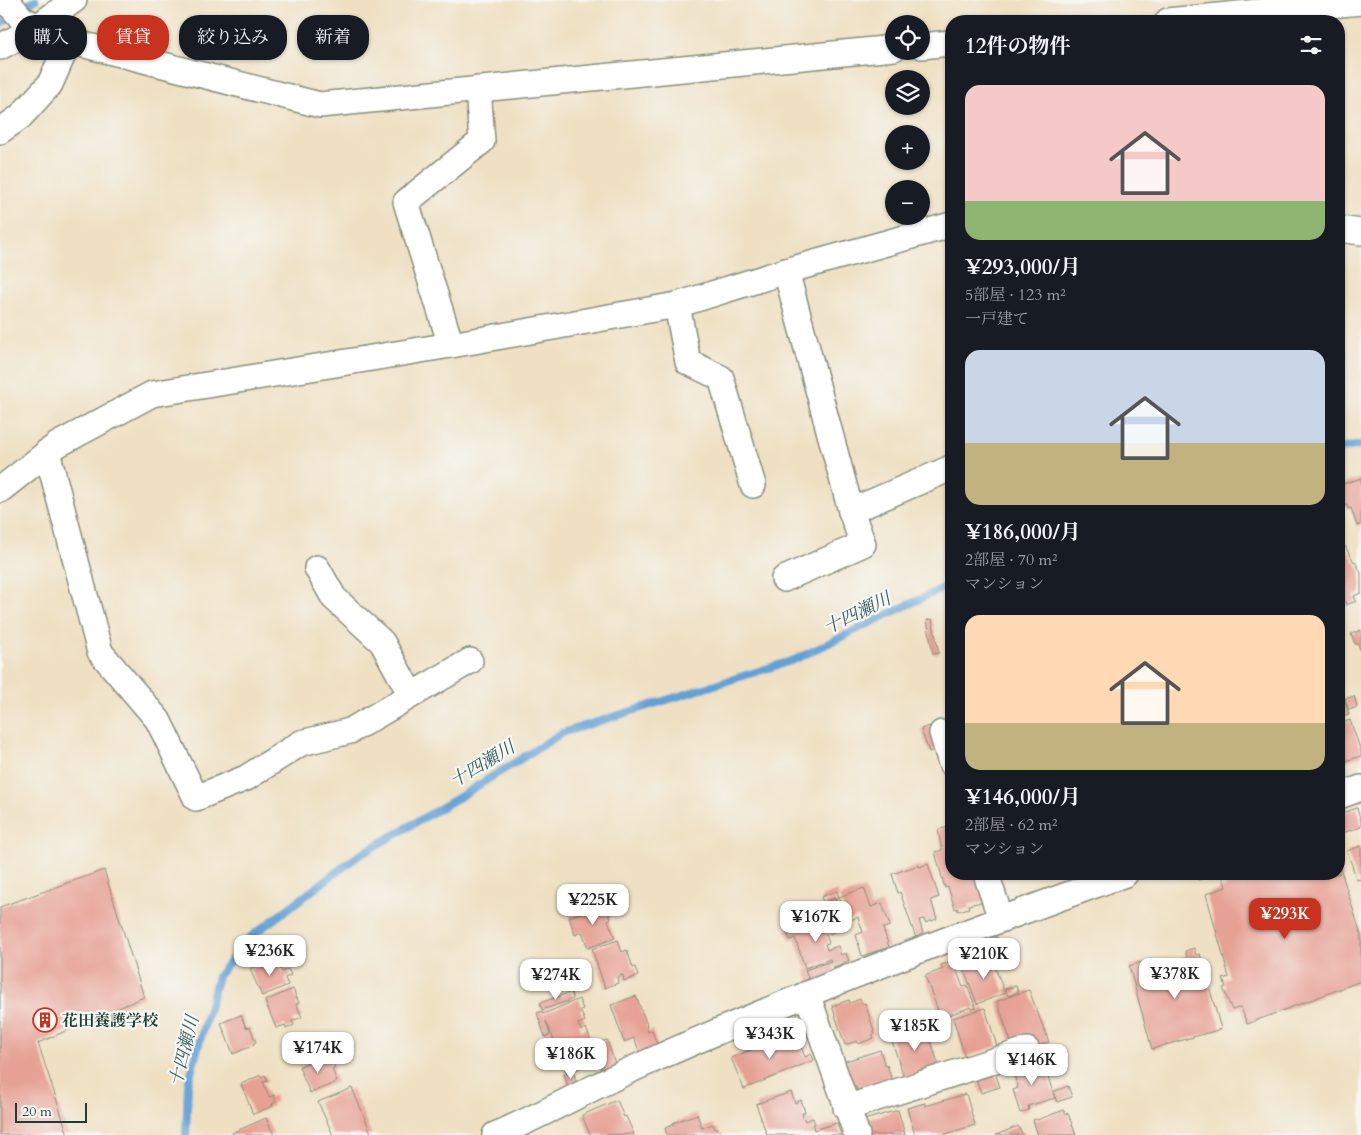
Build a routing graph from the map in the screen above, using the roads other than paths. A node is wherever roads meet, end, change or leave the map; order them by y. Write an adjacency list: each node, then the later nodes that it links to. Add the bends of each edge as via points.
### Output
1 (74, 0): 3 (street)
2 (1361, 2): 4 (street)
3 (18, 13): 8 (street)
4 (1229, 15)
5 (945, 44): 6 (street)
6 (930, 45)
7 (87, 46): 11 (street, via 320,105)
8 (0, 47)
9 (885, 49): 11 (street)
10 (60, 60): 12 (street, via 50,84 20,117)
11 (478, 89): 18 (street, via 482,142 406,202)
12 (0, 131)
13 (945, 227): 16 (street)
14 (1345, 230): 15 (street)
15 (1361, 232)
16 (786, 271): 17 (street); 23 (street)
17 (677, 305): 18 (street); 21 (street, via 688,362 721,378)
18 (451, 346): 19 (street, via 152,394)
19 (47, 452): 22 (street); 27 (street, via 100,652 158,720 196,798 246,778 301,743 350,731)
20 (945, 471): 23 (street)
21 (753, 485)
22 (0, 490)
23 (851, 511): 25 (street, via 863,544)
24 (317, 568): 27 (street, via 334,598 382,642)
25 (784, 579)
26 (470, 661): 27 (street)
27 (411, 696)
28 (942, 733): 29 (street)
29 (945, 743)
30 (1361, 788): 31 (street)
31 (1345, 794)
32 (988, 880): 34 (street)
33 (1108, 880): 34 (street)
34 (1001, 919): 35 (street)
35 (807, 994): 37 (street); 38 (street, via 635,1068)
36 (1027, 1050): 37 (street)
37 (846, 1108): 39 (street)
38 (499, 1134)
39 (857, 1135)

